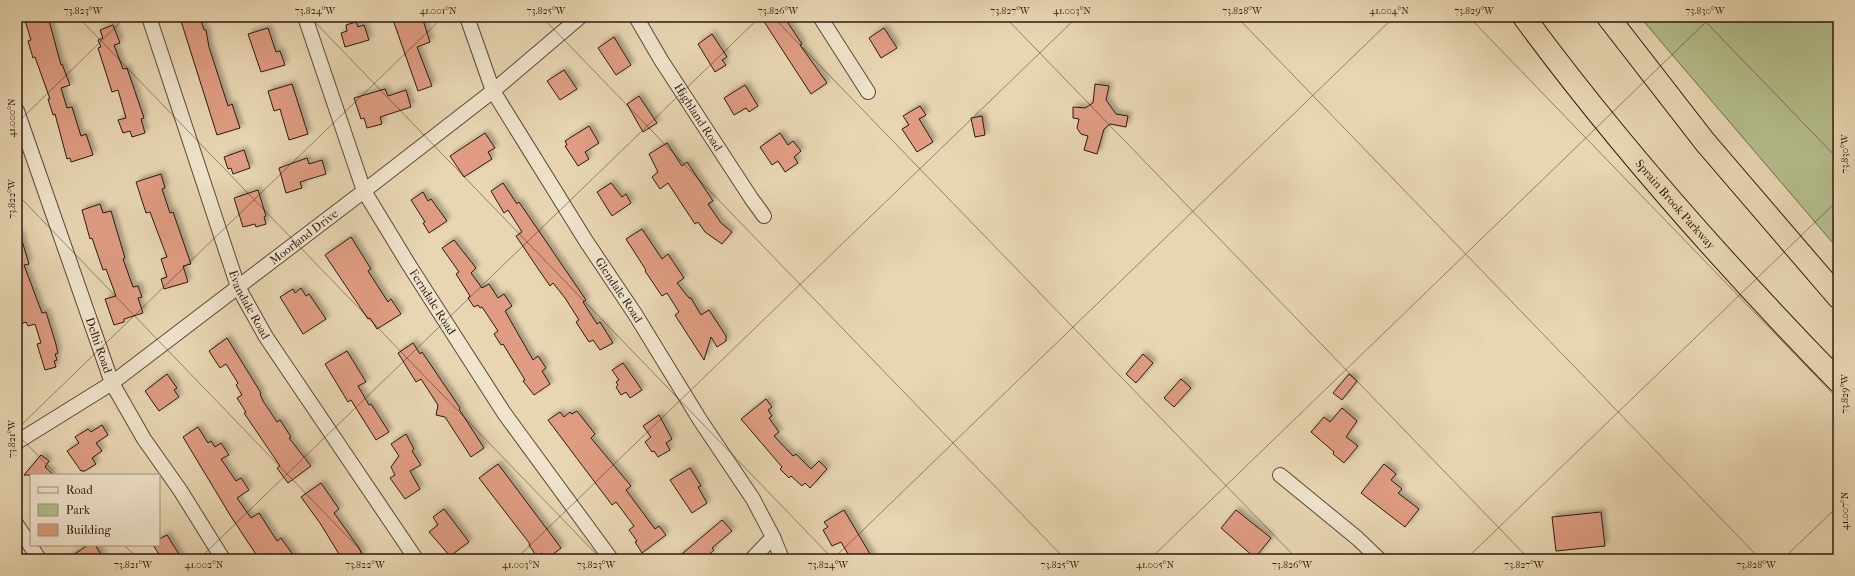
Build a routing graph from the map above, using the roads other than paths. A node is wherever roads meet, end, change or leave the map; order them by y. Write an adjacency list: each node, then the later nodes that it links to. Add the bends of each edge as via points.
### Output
1 (149, 17): 14 (street, Evandale Road)
2 (305, 17): 12 (street, Ferndale Road)
3 (467, 17): 9 (street, Glendale Road)
4 (580, 17): 9 (street, Moorland Drive)
5 (636, 17): 13 (street, Highland Road, via 665,67)
6 (820, 17): 10 (street)
7 (1524, 17): 16 (highway, Sprain Brook Parkway, via 1602,118 1660,187 1756,295)
8 (1608, 17): 15 (highway, via 1718,158)
9 (493, 90): 12 (street, Moorland Drive); 21 (street, Glendale Road, via 586,241 753,500)
10 (868, 92)
11 (17, 111): 17 (street, Delhi Road)
12 (364, 191): 14 (street, Moorland Drive); 27 (street, Ferndale Road, via 504,413)
13 (764, 216)
14 (238, 287): 17 (street, Moorland Drive); 26 (street, Evandale Road, via 266,337)
15 (1838, 297)
16 (1838, 381)
17 (112, 382): 18 (street, Moorland Drive); 25 (street, Delhi Road, via 144,439 180,490)
18 (17, 442)
19 (1280, 475): 30 (street)
20 (17, 525): 22 (street)
21 (773, 537): 28 (street); 29 (street, Glendale Road)
22 (30, 545)
23 (31, 546): 24 (street)
24 (39, 559)
25 (223, 559)
26 (416, 559)
27 (612, 559)
28 (752, 559)
29 (782, 559)
30 (1379, 559)

